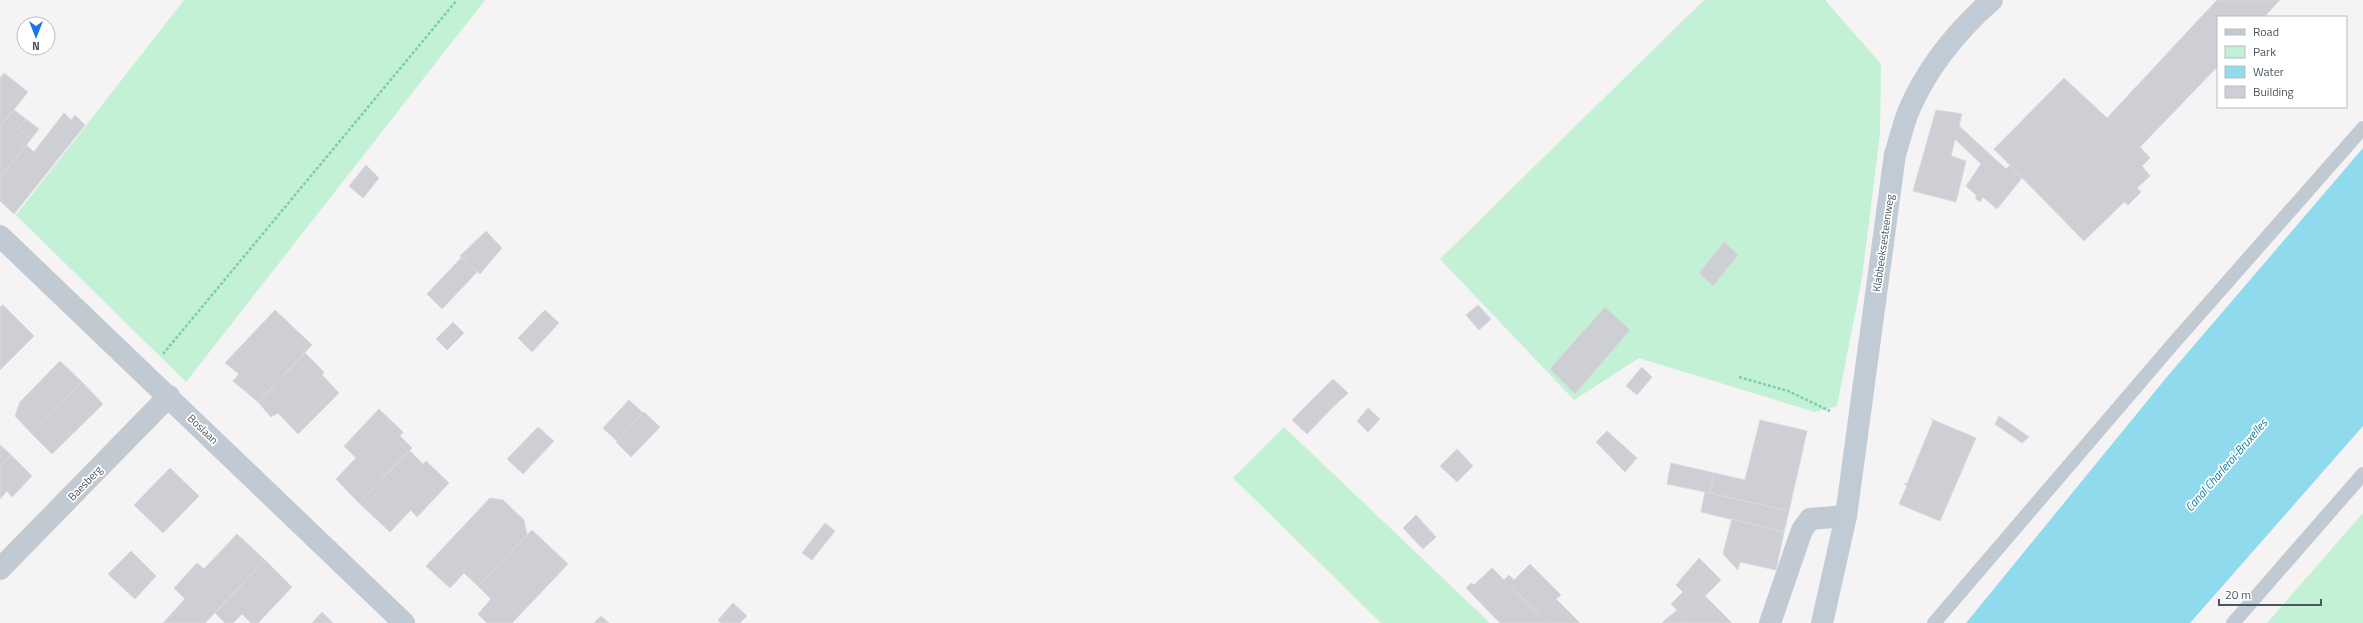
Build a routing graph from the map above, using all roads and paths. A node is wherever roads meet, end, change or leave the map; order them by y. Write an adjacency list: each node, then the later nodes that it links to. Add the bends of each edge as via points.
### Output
1 (457, 0): 5 (path)
2 (1992, 0): 8 (street, Klabbeeksesteenweg, via 1930,68 1908,110 1895,154)
3 (2363, 128): 15 (lane, via 2172,345)
4 (0, 236): 5 (street, Boslaan)
5 (146, 375): 7 (street, Boslaan)
6 (1738, 377): 8 (path, via 1788,391 1817,403 1834,414)
7 (169, 396): 11 (street, Baesberg); 12 (street, Boslaan)
8 (1857, 439): 10 (street, Klabbeeksesteenweg)
9 (2363, 474): 16 (lane)
10 (1846, 516): 13 (street, via 1810,519 1802,530); 14 (street, Klabbeeksesteenweg)
11 (0, 569)
12 (404, 623)
13 (1770, 623)
14 (1822, 623)
15 (1934, 623)
16 (2233, 623)

